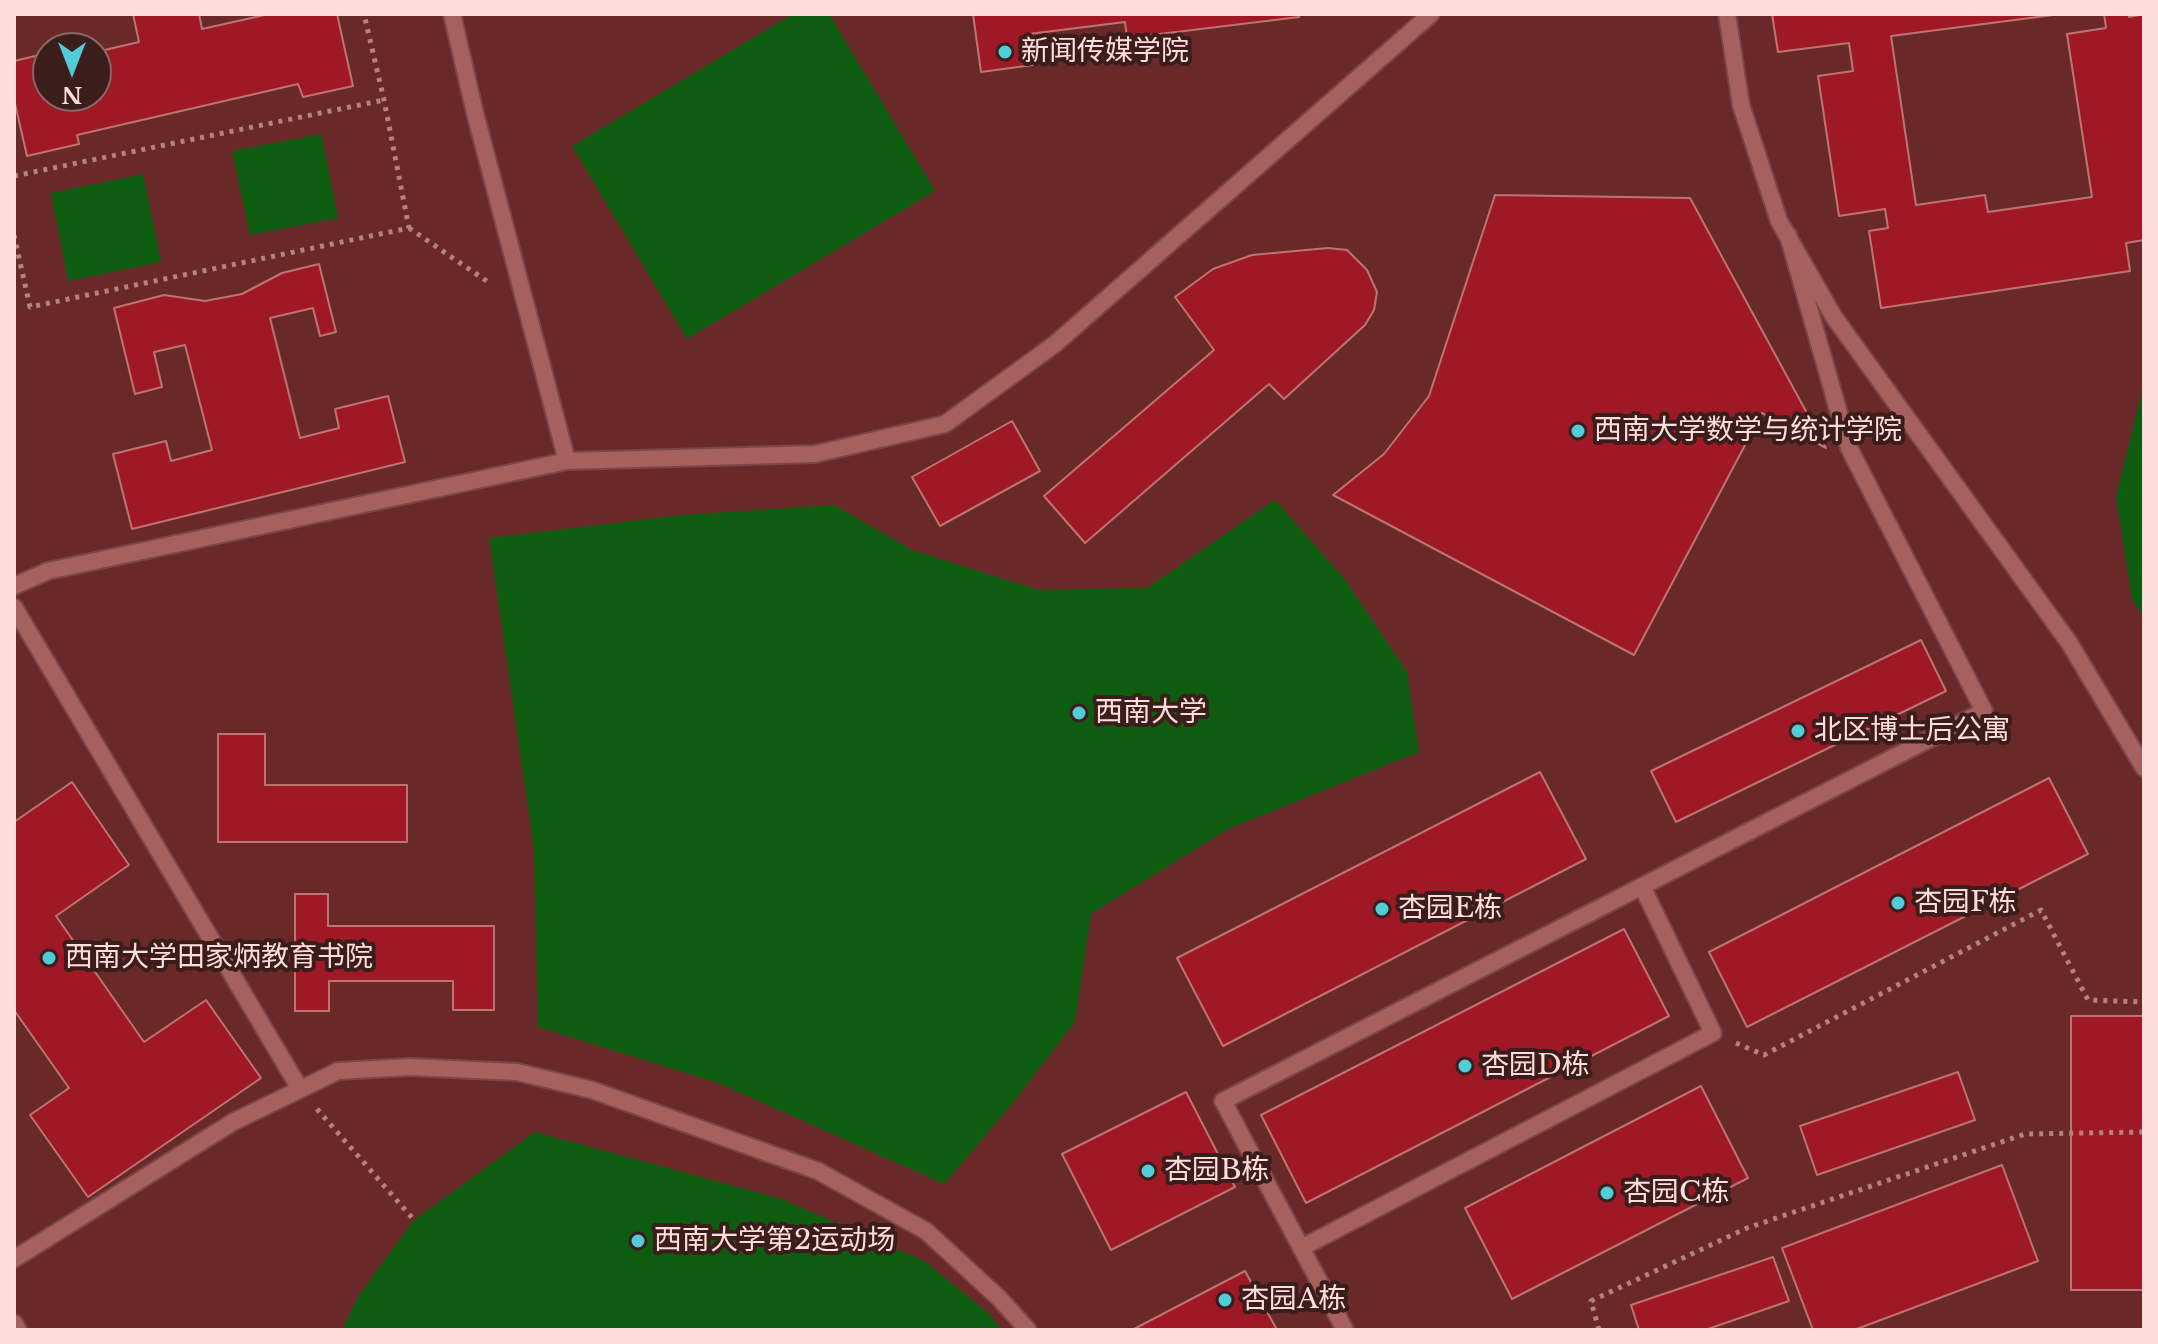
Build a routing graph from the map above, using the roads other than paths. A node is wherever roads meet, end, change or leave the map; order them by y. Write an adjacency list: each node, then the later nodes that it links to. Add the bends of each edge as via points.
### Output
1 (452, 14): 5 (lane)
2 (1431, 14): 5 (lane, via 1055,344 945,424 815,454)
3 (1727, 14): 4 (lane, via 1741,105)
4 (1788, 235): 8 (lane, via 1834,317 2070,644); 9 (lane, via 1849,448 1984,711)
5 (567, 461): 6 (lane, via 48,571)
6 (14, 586)
7 (14, 607): 10 (lane)
8 (2144, 768)
9 (1642, 886): 11 (lane, via 1713,1033); 11 (lane, via 1223,1101)
10 (300, 1089): 12 (lane, via 233,1122); 15 (lane, via 338,1071 410,1067 517,1072 592,1090 831,1178 926,1231)
11 (1301, 1248): 16 (lane)
12 (14, 1259)
13 (14, 1323): 14 (lane)
14 (18, 1330)
15 (1028, 1330)
16 (1345, 1330)

